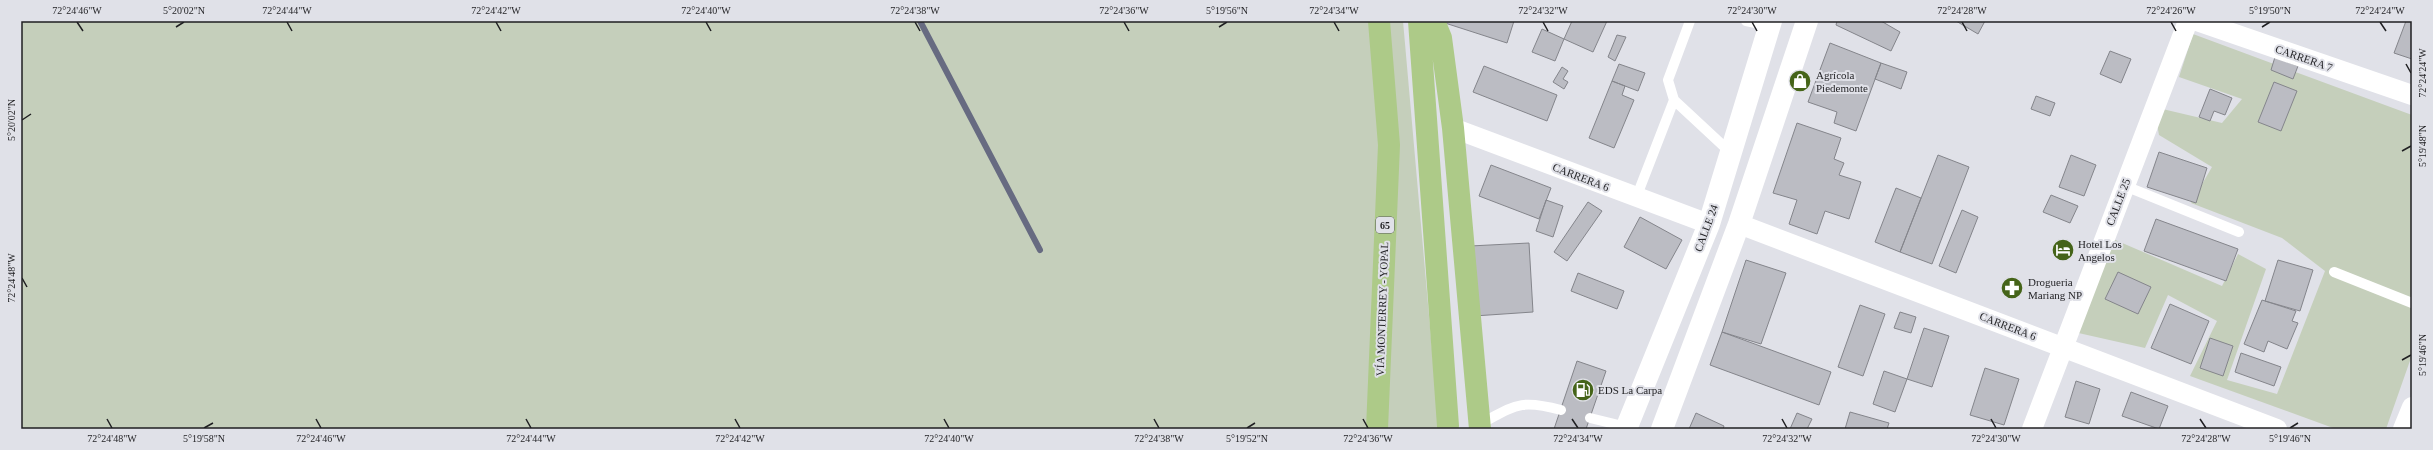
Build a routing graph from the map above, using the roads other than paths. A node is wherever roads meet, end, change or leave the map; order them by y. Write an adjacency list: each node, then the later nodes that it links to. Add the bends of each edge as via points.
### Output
1 (1379, 21): 13 (main road, VÍA MONTERREY - YOPAL / 65)
2 (1419, 21): 26 (main road)
3 (1434, 21): 12 (main road, via 1441,38)
4 (1690, 21): 11 (lane, via 1668,80)
5 (1746, 21): 9 (lane)
6 (1807, 21): 18 (street)
7 (2188, 21): 15 (street, CALLE 25)
8 (2197, 21): 10 (street, CARRERA 7)
9 (1771, 23): 14 (street, CALLE 24)
10 (2412, 94)
11 (1674, 100): 14 (lane); 16 (lane)
12 (1453, 128): 16 (street, CARRERA 6); 27 (main road)
13 (1389, 145): 29 (main road, VÍA MONTERREY - YOPAL / 65); 30 (main road)
14 (1731, 153): 17 (street, CALLE 24)
15 (2125, 186): 19 (lane); 22 (street, CALLE 25)
16 (1636, 198): 17 (street, CARRERA 6)
17 (1709, 224): 28 (street, CALLE 24)
18 (1739, 224): 22 (street, CARRERA 6); 31 (street)
19 (2239, 232)
20 (2334, 272): 21 (lane)
21 (2412, 303)
22 (2063, 347): 32 (street, CALLE 25); 33 (street, CARRERA 6)
23 (2412, 407): 34 (street)
24 (1561, 410): 27 (lane, via 1538,404 1517,405)
25 (1590, 418): 28 (lane)
26 (1448, 426)
27 (1480, 427)
28 (1627, 428)
29 (1377, 429)
30 (1391, 429)
31 (1662, 429)
32 (2032, 429)
33 (2277, 429)
34 (2403, 429)

